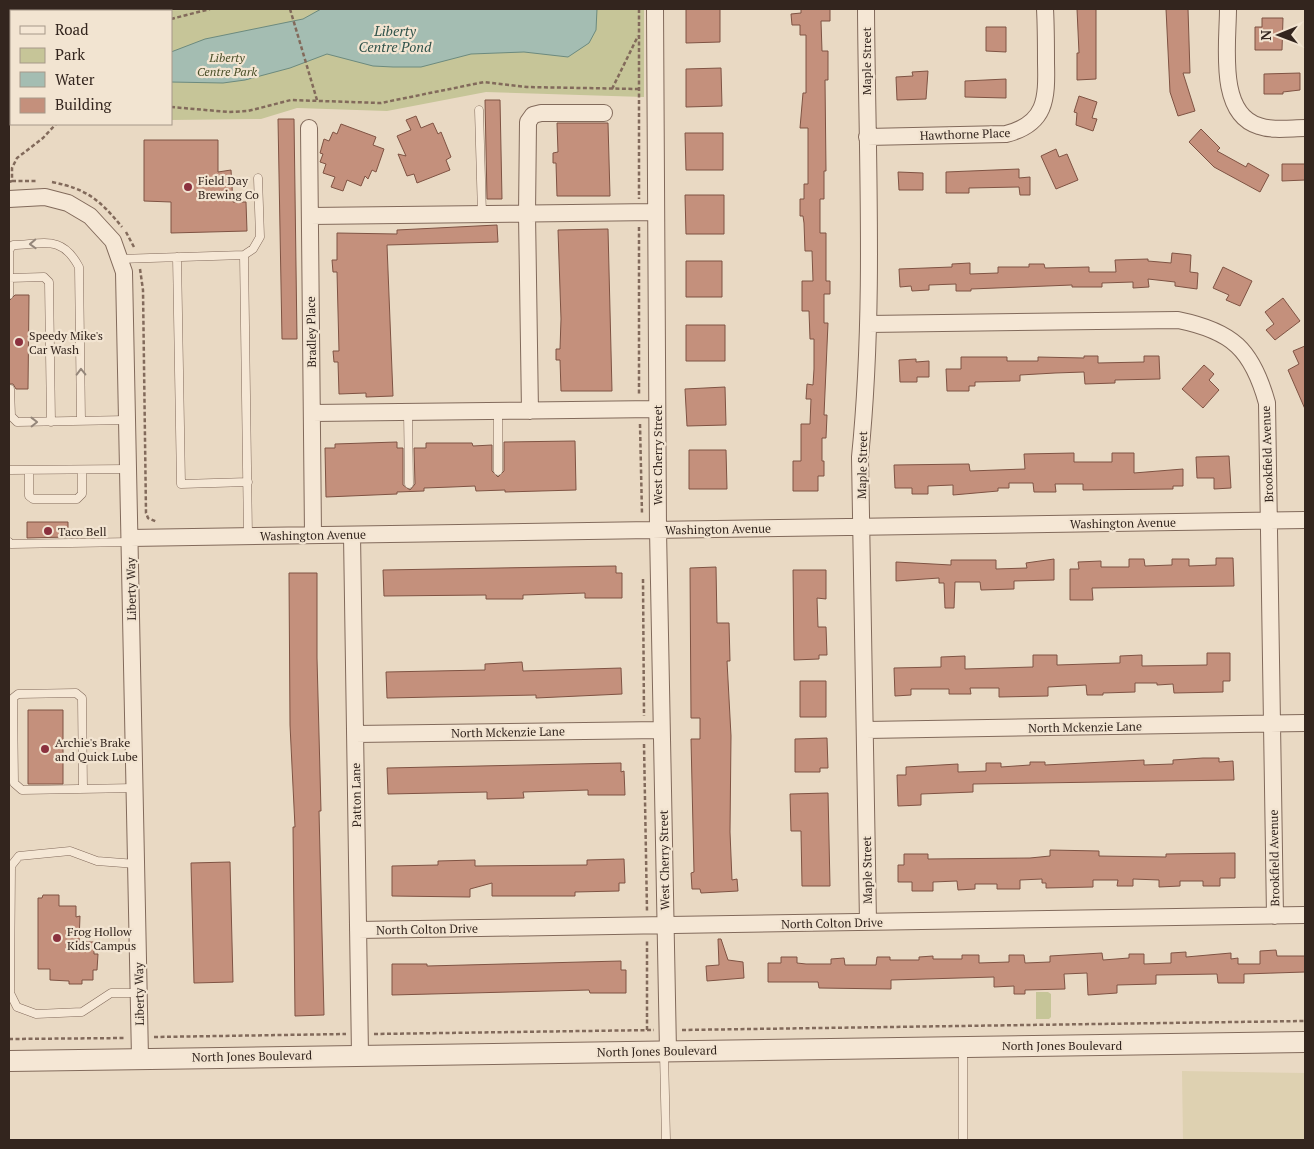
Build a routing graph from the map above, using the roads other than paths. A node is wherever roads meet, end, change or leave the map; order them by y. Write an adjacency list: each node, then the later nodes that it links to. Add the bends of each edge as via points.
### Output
1 (655, 9): 12 (street, West Cherry Street)
2 (866, 9): 9 (street, Maple Street)
3 (1045, 9): 9 (street, Hawthorne Place, via 1047,88 1045,104 1031,124 1006,134)
4 (1228, 9): 8 (street, via 1228,76 1234,106 1258,126)
5 (479, 110): 13 (lane)
6 (604, 113): 14 (street, via 533,115 527,128)
7 (309, 128): 15 (street, Bradley Place)
8 (1305, 128)
9 (867, 137): 21 (street, Maple Street)
10 (258, 178): 16 (lane, via 260,237)
11 (9, 198): 18 (street, Liberty Way, via 45,197 68,203 90,216 112,241)
12 (656, 212): 14 (street); 23 (street, West Cherry Street)
13 (482, 214): 14 (street); 15 (street)
14 (527, 214): 25 (street)
15 (310, 216): 27 (street, Bradley Place)
16 (244, 255): 17 (lane); 36 (lane)
17 (177, 257): 18 (lane); 36 (lane, via 181,484)
18 (119, 259): 28 (street, Liberty Way, via 124,272)
19 (9, 278): 20 (lane); 29 (lane, one-way to 19, via 79,267 70,252 56,244 13,245 9,250); 30 (lane, via 44,277 49,282)
20 (9, 295)
21 (868, 324): 38 (street, Brookfield Avenue, via 1178,320 1205,325 1226,335 1259,374 1267,403); 40 (street, Maple Street, via 860,457)
22 (10, 390): 30 (lane, one-way to 30, via 11,416 17,422)
23 (657, 409): 25 (street); 41 (street, West Cherry Street)
24 (498, 411): 25 (street); 26 (street); 35 (lane)
25 (530, 411)
26 (408, 412): 27 (street); 37 (lane)
27 (312, 413): 44 (street, Bradley Place)
28 (127, 420): 29 (lane); 31 (street, Liberty Way)
29 (81, 421): 30 (lane)
30 (51, 422)
31 (128, 469): 34 (lane); 45 (street, Liberty Way)
32 (9, 470): 33 (lane)
33 (29, 470): 34 (lane); 34 (lane, via 29,496 33,500 77,499 82,494)
34 (82, 470)
35 (498, 471)
36 (248, 482): 43 (lane)
37 (409, 484)
38 (1269, 520): 39 (street, Washington Avenue); 40 (street, Washington Avenue); 48 (street, Brookfield Avenue)
39 (1305, 520)
40 (862, 527): 41 (street, Washington Avenue); 50 (street, Maple Street)
41 (650, 530): 42 (street, Washington Avenue); 49 (street, West Cherry Street)
42 (352, 535): 44 (street, Washington Avenue); 51 (street, Patton Lane)
43 (248, 536): 44 (street, Washington Avenue); 45 (street, Washington Avenue)
44 (313, 536)
45 (130, 540): 46 (lane); 52 (street, Liberty Way)
46 (9, 542)
47 (1305, 723): 48 (street, North Mckenzie Lane)
48 (1272, 724): 50 (street, North Mckenzie Lane); 56 (street, Brookfield Avenue)
49 (661, 730): 51 (street, North Mckenzie Lane); 58 (street, West Cherry Street)
50 (866, 730): 57 (street, Maple Street)
51 (355, 734): 59 (street, Patton Lane)
52 (135, 788): 53 (lane); 54 (street, Liberty Way)
53 (83, 789): 53 (lane, via 22,790 14,783 14,698 18,694 76,693 82,698)
54 (136, 864): 60 (street, Liberty Way); 60 (lane, via 97,861 70,851 19,856 11,866 10,993 17,1007 36,1014 82,1012 111,993)
55 (1305, 915): 56 (street, North Colton Drive)
56 (1275, 916): 57 (street, North Colton Drive)
57 (868, 922): 58 (street, North Colton Drive)
58 (665, 925): 59 (street, North Colton Drive); 63 (street, West Cherry Street)
59 (358, 930): 64 (street, Patton Lane)
60 (139, 993): 65 (street, Liberty Way)
61 (1305, 1042): 62 (street, North Jones Boulevard)
62 (963, 1046): 63 (street, North Jones Boulevard); 68 (lane)
63 (666, 1051): 64 (street, North Jones Boulevard); 67 (lane)
64 (360, 1055): 65 (street, North Jones Boulevard)
65 (140, 1058): 66 (street, North Jones Boulevard)
66 (9, 1061)
67 (666, 1140)
68 (963, 1140)

